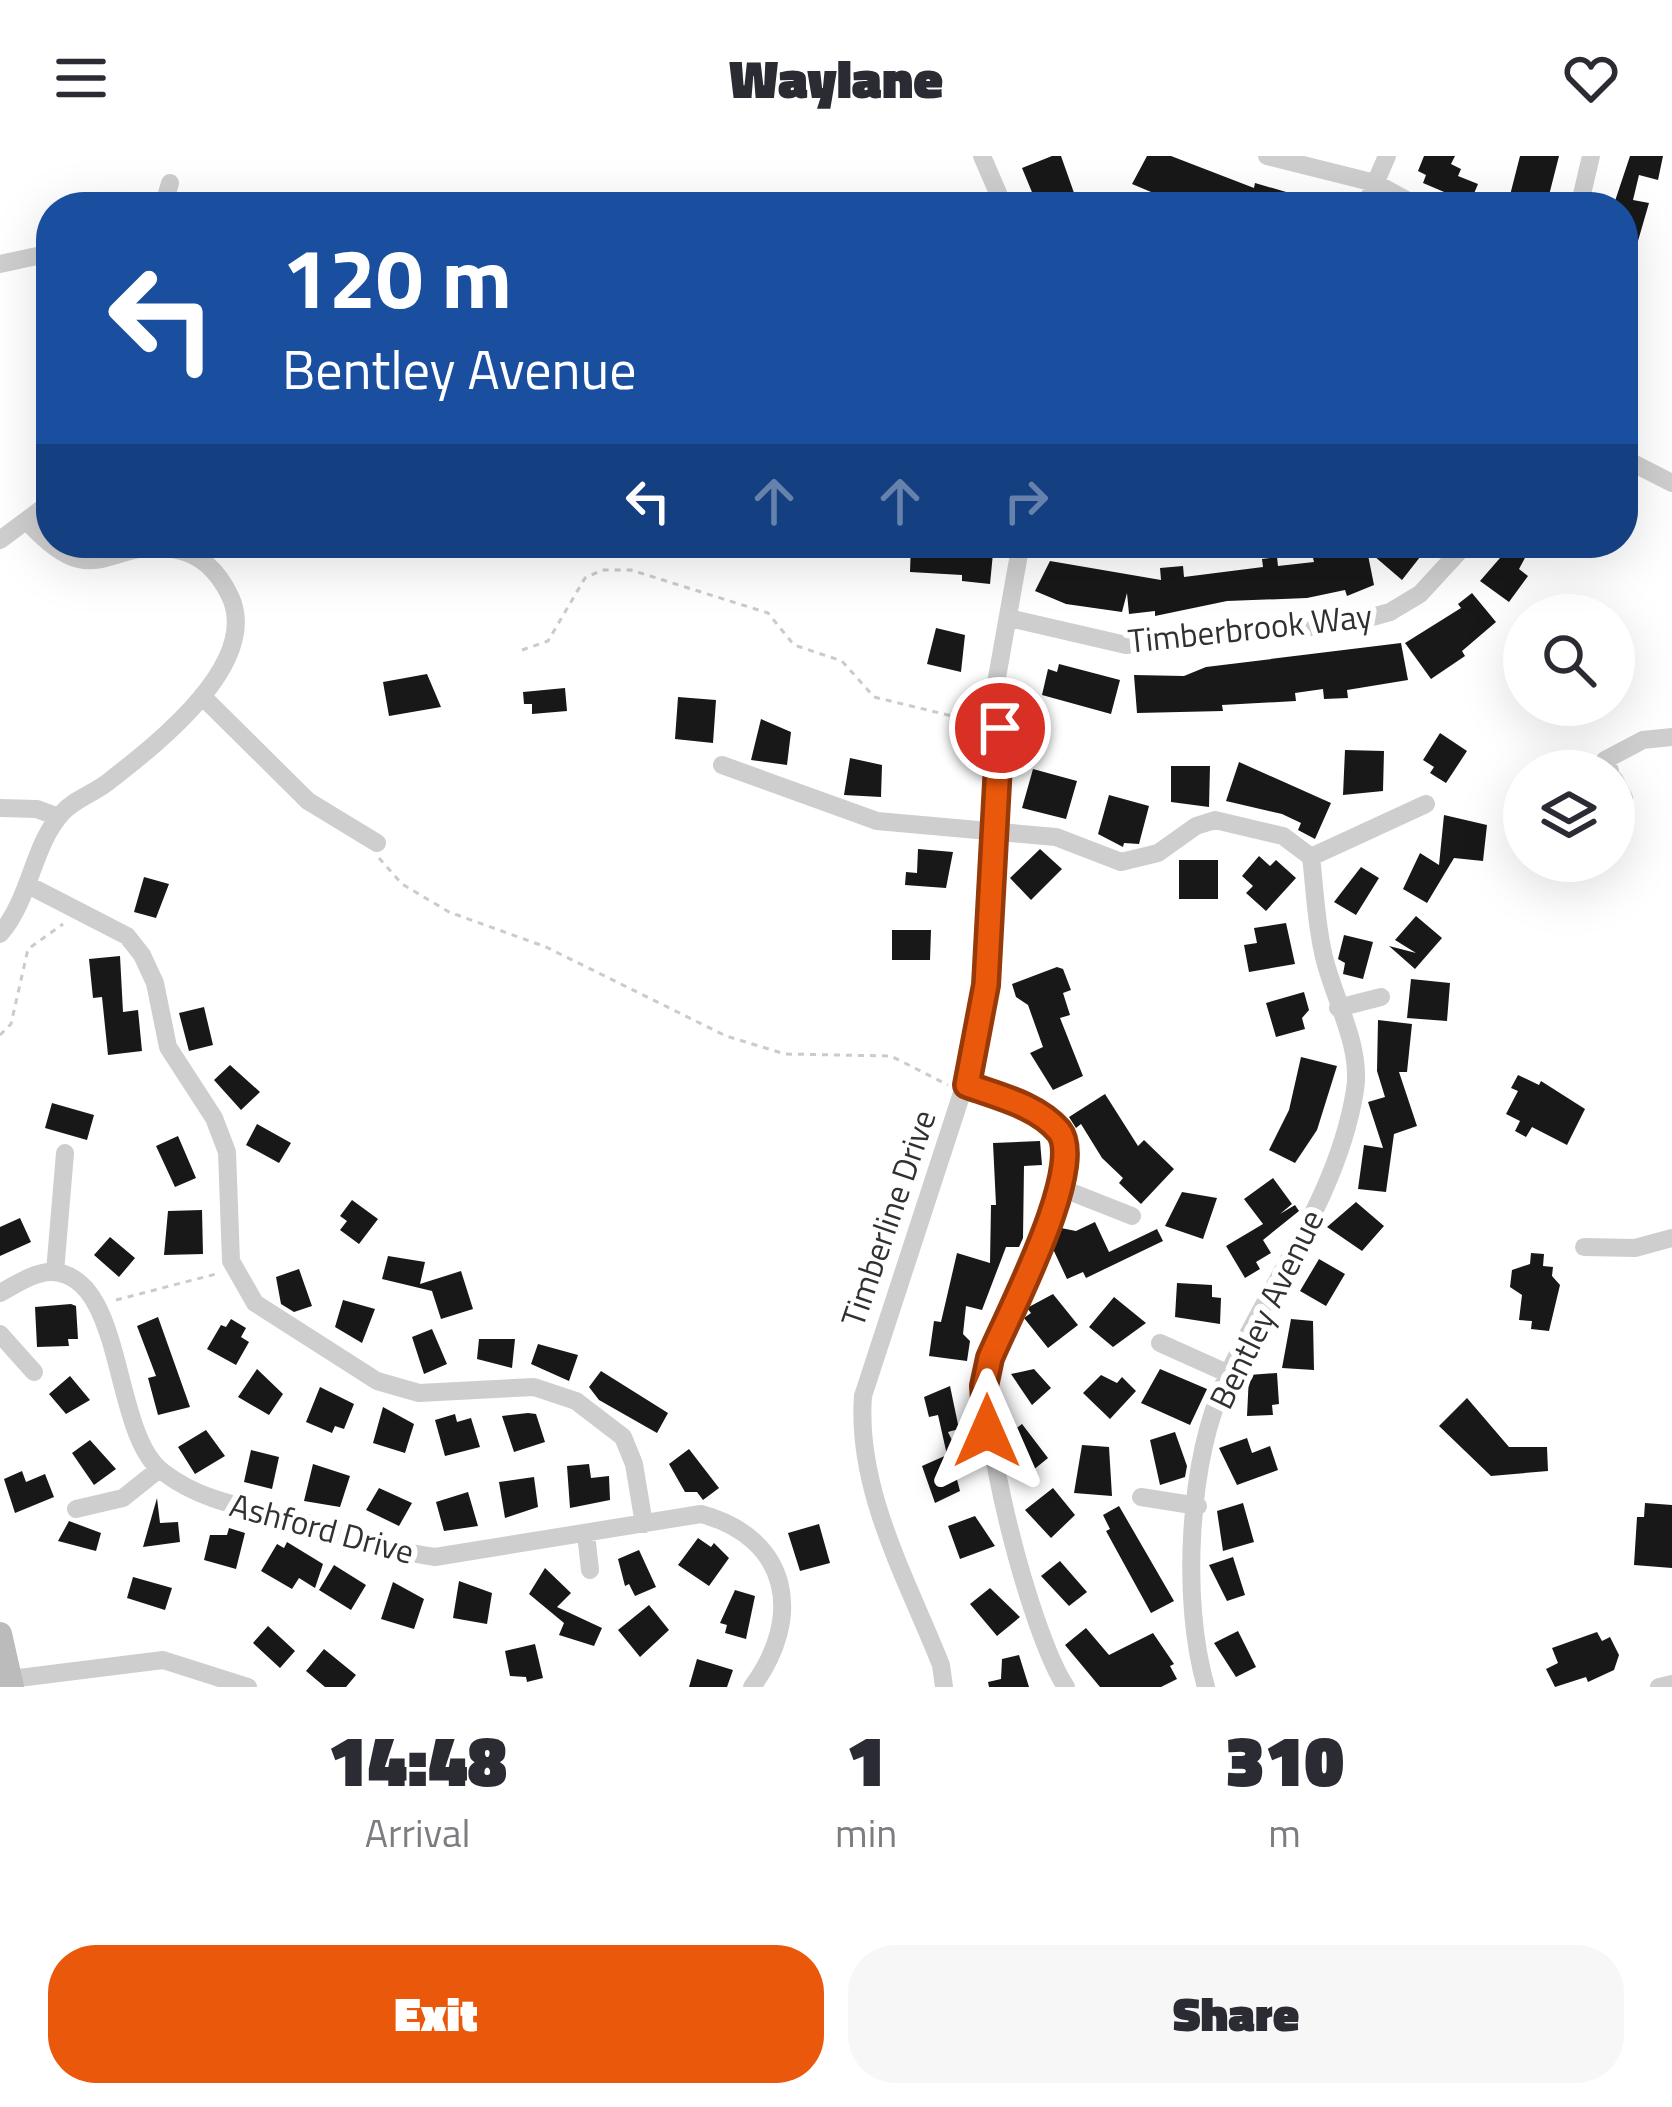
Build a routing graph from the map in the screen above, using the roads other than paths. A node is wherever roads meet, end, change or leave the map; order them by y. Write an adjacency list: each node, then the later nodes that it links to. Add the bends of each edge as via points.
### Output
1 (982, 156): 8 (street)
2 (1267, 156): 6 (street)
3 (1387, 156): 6 (street)
4 (1592, 156): 11 (street)
5 (170, 183): 7 (street)
6 (1375, 184): 9 (street); 10 (street)
7 (167, 192)
8 (998, 192)
9 (1372, 192)
10 (1390, 192)
11 (1583, 192)
12 (36, 256): 13 (street)
13 (0, 264)
14 (1638, 466): 15 (street)
15 (1672, 483)
16 (36, 515): 17 (street)
17 (28, 522): 18 (street); 19 (street)
18 (36, 531)
19 (0, 540)
20 (76, 558): 21 (street)
21 (121, 558)
22 (198, 558): 26 (street, via 233,602 236,634)
23 (1019, 558): 25 (street, Timberline Drive)
24 (1453, 558): 25 (street, Timberbrook Way, via 1420,594 1351,623 1126,645)
25 (1009, 617): 33 (street, Timberline Drive, via 996,683)
26 (202, 696): 32 (street, via 146,751); 34 (street, via 308,801)
27 (1672, 737): 28 (street)
28 (1622, 750)
29 (722, 765): 33 (street, via 877,821)
30 (1426, 804): 35 (street)
31 (0, 808): 32 (street)
32 (58, 817): 36 (street)
33 (995, 832): 35 (street, via 1056,837 1121,862 1158,853 1196,826 1235,821 1283,836); 40 (street, Timberline Drive, via 986,985)
34 (376, 843)
35 (1310, 857): 39 (street, Bentley Avenue)
36 (30, 886): 37 (street); 56 (street, via 127,935 142,955 168,1046 227,1152 231,1262 255,1303 376,1381 419,1393 534,1387 576,1401 623,1437)
37 (0, 934)
38 (1381, 997): 39 (street)
39 (1338, 1008): 51 (street, Bentley Avenue, via 1356,1066 1353,1099 1304,1236)
40 (965, 1091): 42 (street, via 1013,1102 1060,1132 1068,1148); 66 (street, Timberline Drive, via 863,1396 860,1442)
41 (65, 1153): 46 (street)
42 (1061, 1188): 43 (street); 67 (street, via 990,1358 984,1406 1043,1641)
43 (1132, 1216)
44 (1672, 1238): 45 (street, via 1635,1248)
45 (1584, 1247)
46 (55, 1272): 47 (street); 52 (street, via 78,1282 100,1310 138,1436)
47 (0, 1293)
48 (0, 1334): 50 (street)
49 (1160, 1343): 51 (street)
50 (34, 1372)
51 (1229, 1374): 54 (street, Bentley Avenue)
52 (158, 1470): 55 (street, via 123,1498); 57 (street, Ashford Drive, via 218,1502 392,1551 435,1557)
53 (1141, 1497): 54 (street)
54 (1198, 1505): 68 (street, Bentley Avenue, via 1190,1612)
55 (76, 1509)
56 (644, 1524): 57 (street, Ashford Drive); 65 (street, Ashford Drive, via 701,1514 732,1522 766,1551 785,1612)
57 (586, 1534): 58 (street)
58 (590, 1570)
59 (0, 1634): 61 (street)
60 (110, 1663): 61 (street); 63 (street); 64 (street, via 164,1660)
61 (11, 1683)
62 (1672, 1684): 69 (street)
63 (113, 1687)
64 (248, 1687)
65 (752, 1687)
66 (944, 1687)
67 (1066, 1687)
68 (1206, 1687)
69 (1659, 1687)

